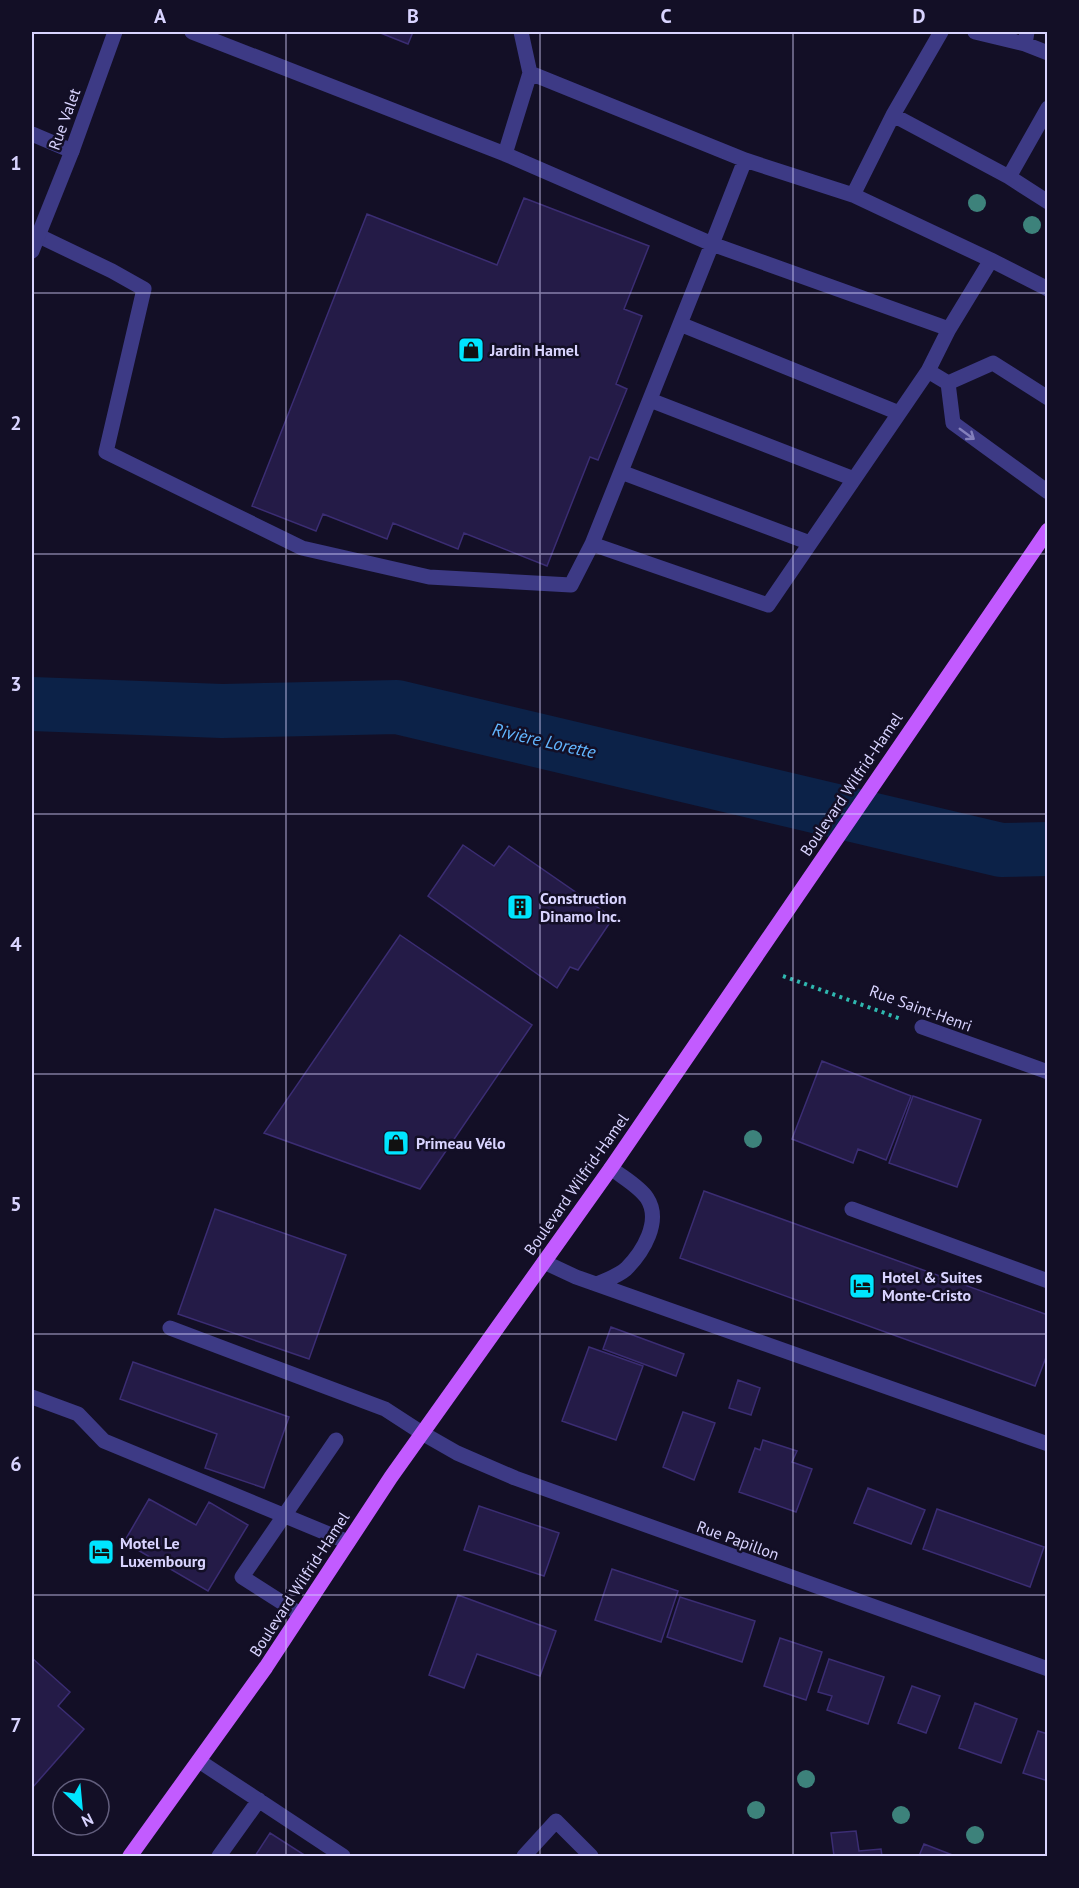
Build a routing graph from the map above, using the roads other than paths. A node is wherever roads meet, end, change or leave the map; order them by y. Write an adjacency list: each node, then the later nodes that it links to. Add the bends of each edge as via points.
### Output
1 (115, 32): 12 (street, Rue Valet)
2 (192, 32): 13 (street)
3 (521, 32): 8 (street)
4 (941, 32): 10 (street)
5 (975, 32): 6 (street)
6 (1026, 38): 7 (street)
7 (1047, 53)
8 (530, 74): 13 (street); 14 (street)
9 (1047, 108): 15 (street)
10 (893, 115): 15 (street); 16 (street)
11 (32, 134): 12 (street)
12 (72, 152): 18 (street, Rue Valet)
13 (505, 154): 19 (street)
14 (744, 160): 16 (street); 19 (street)
15 (1010, 177): 17 (street)
16 (853, 195): 21 (street)
17 (1047, 202)
18 (37, 235): 20 (street, Rue Valet); 35 (street, via 144,289 106,452 302,548 429,577 572,585)
19 (712, 244): 23 (street); 24 (street)
20 (32, 251)
21 (991, 260): 22 (street); 24 (street)
22 (1047, 290)
23 (680, 324): 28 (street); 29 (street)
24 (949, 329): 25 (street)
25 (928, 371): 26 (street); 29 (street)
26 (948, 383): 27 (street, via 993,363); 32 (street, one-way to 32, via 952,423)
27 (1047, 398)
28 (650, 400): 30 (street); 31 (street)
29 (899, 413): 31 (street)
30 (621, 472): 34 (street); 35 (street)
31 (854, 479): 34 (street)
32 (1047, 492)
33 (1047, 530): 38 (main road, Boulevard Wilfrid-Hamel)
34 (810, 543): 35 (street, via 768,605)
35 (592, 544)
36 (922, 1027): 37 (street, Rue Saint-Henri)
37 (1047, 1072)
38 (611, 1167): 40 (main road, Boulevard Wilfrid-Hamel); 42 (street, via 646,1198 654,1214 652,1228 638,1254 624,1271)
39 (852, 1209): 41 (street)
40 (544, 1262): 42 (street); 45 (main road, Boulevard Wilfrid-Hamel)
41 (1047, 1281)
42 (597, 1284): 47 (street)
43 (170, 1328): 45 (street, Rue Papillon, via 385,1409)
44 (32, 1397): 48 (street, via 78,1414 104,1441)
45 (422, 1433): 49 (main road, Boulevard Wilfrid-Hamel); 51 (street, Rue Papillon, via 515,1478)
46 (336, 1440): 48 (street)
47 (1047, 1444)
48 (284, 1515): 49 (street); 50 (street, via 242,1577)
49 (348, 1542): 50 (main road, Boulevard Wilfrid-Hamel)
50 (300, 1614): 52 (main road, Boulevard Wilfrid-Hamel)
51 (1047, 1669)
52 (199, 1761): 53 (street); 54 (main road, Boulevard Wilfrid-Hamel)
53 (259, 1800): 55 (street); 56 (street)
54 (130, 1857)
55 (219, 1857)
56 (344, 1857)
57 (524, 1857): 58 (street, via 556,1821)
58 (591, 1857)

